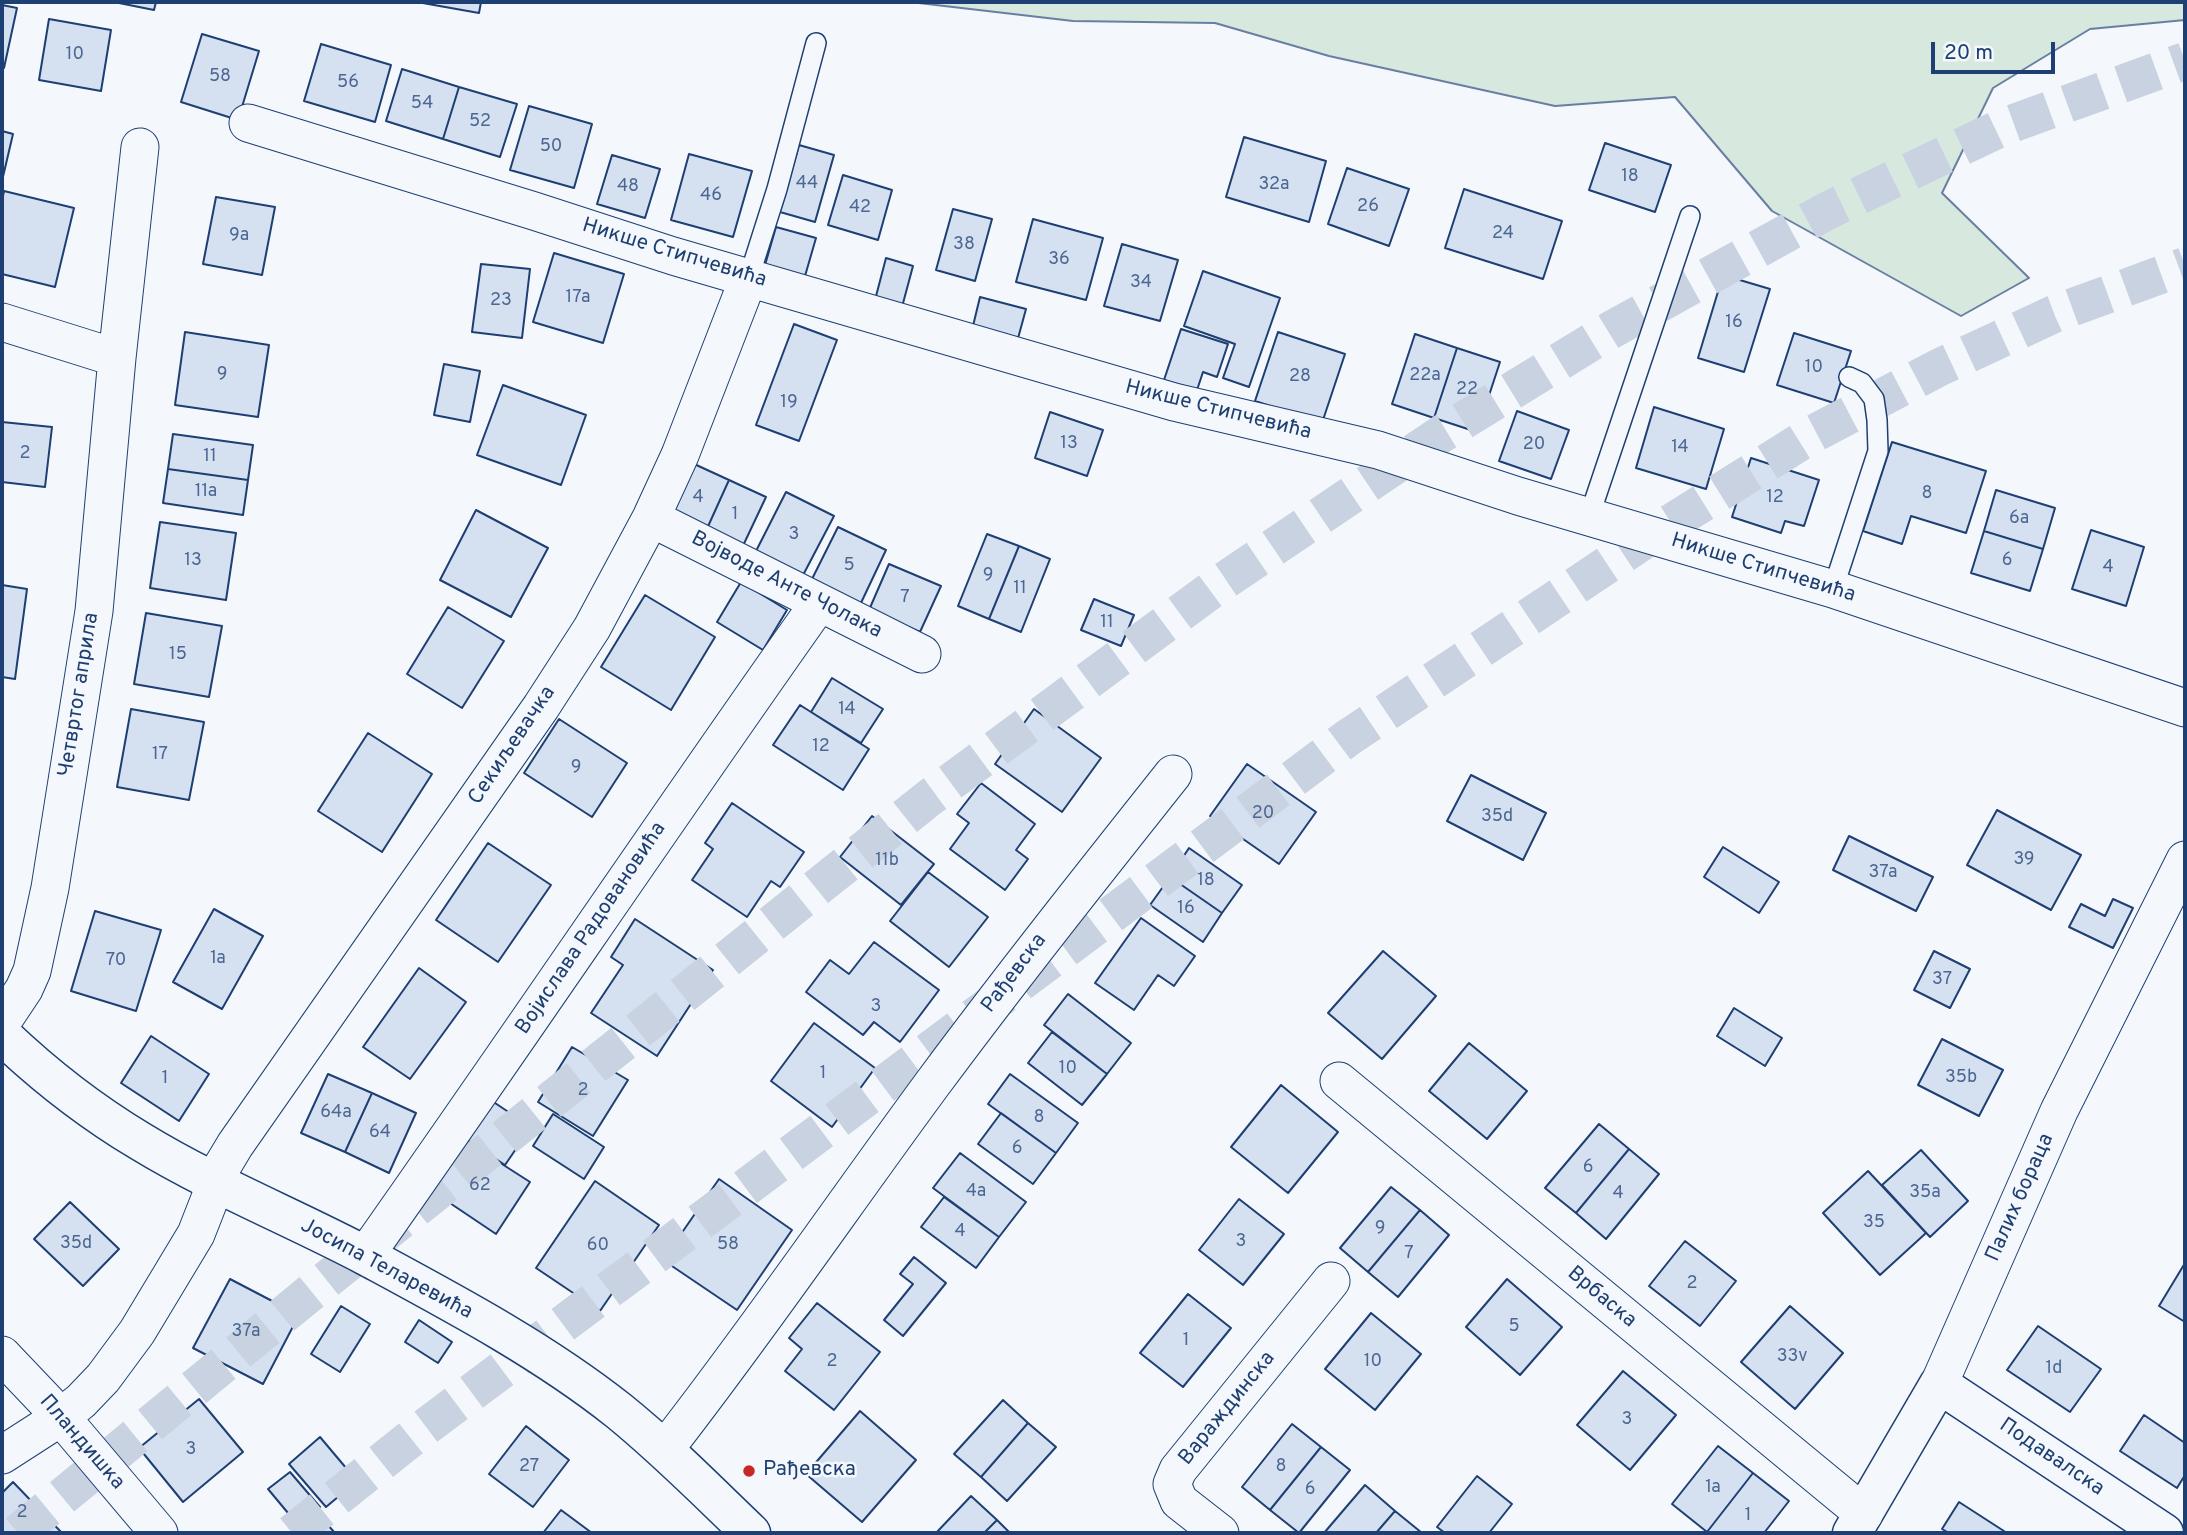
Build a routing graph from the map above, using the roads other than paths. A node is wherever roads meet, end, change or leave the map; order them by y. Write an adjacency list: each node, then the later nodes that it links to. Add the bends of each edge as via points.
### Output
1 (816, 44): 5 (lane)
2 (248, 122): 5 (street, Никше Стипчевића)
3 (140, 147): 7 (street, Четвртог априла)
4 (1690, 216): 9 (lane)
5 (750, 277): 9 (street, Никше Стипчевића, via 1174,402 1377,450); 10 (street, Секиљевачка, via 680,455)
6 (2, 322): 7 (street)
7 (117, 358): 17 (street, Четвртог априла, via 94,611 50,888 32,971)
8 (1849, 377): 11 (lane, via 1862,383 1874,399 1878,451)
9 (1589, 517): 11 (street, Никше Стипчевића)
10 (650, 518): 12 (street, Војводе Анте Чолака); 20 (street, Секиљевачка, via 592,628 541,708 235,1145)
11 (1833, 589): 14 (street, Никше Стипчевића)
12 (819, 603): 13 (street, Војводе Анте Чолака); 21 (street, Војислава Радовановића)
13 (922, 654)
14 (2185, 708)
15 (1173, 774): 26 (street, Рађевска, via 940,1073)
16 (2185, 860): 24 (street, Палих бораца, via 2059,1111)
17 (2, 1022)
18 (2, 1035): 20 (street, Јосипа Теларевића, via 38,1069 118,1126)
19 (1339, 1081): 28 (street, Врбаска)
20 (216, 1182): 21 (street, Јосипа Теларевића); 25 (street, Секиљевачка, via 196,1234 137,1332 103,1378)
21 (365, 1256): 26 (street, Јосипа Теларевића, via 485,1322 570,1376)
22 (1331, 1281): 31 (street, Вараждинска, via 1172,1483 1179,1501)
23 (2, 1355): 25 (street, Пландишка)
24 (1939, 1384): 28 (street, Палих бораца); 32 (street, Подавалска)
25 (61, 1417): 27 (street, Секиљевачка); 29 (street, Пландишка)
26 (665, 1449): 30 (street, Јосипа Теларевића)
27 (2, 1455)
28 (1858, 1524)
29 (159, 1533)
30 (751, 1533)
31 (1220, 1533)
32 (2164, 1533)

